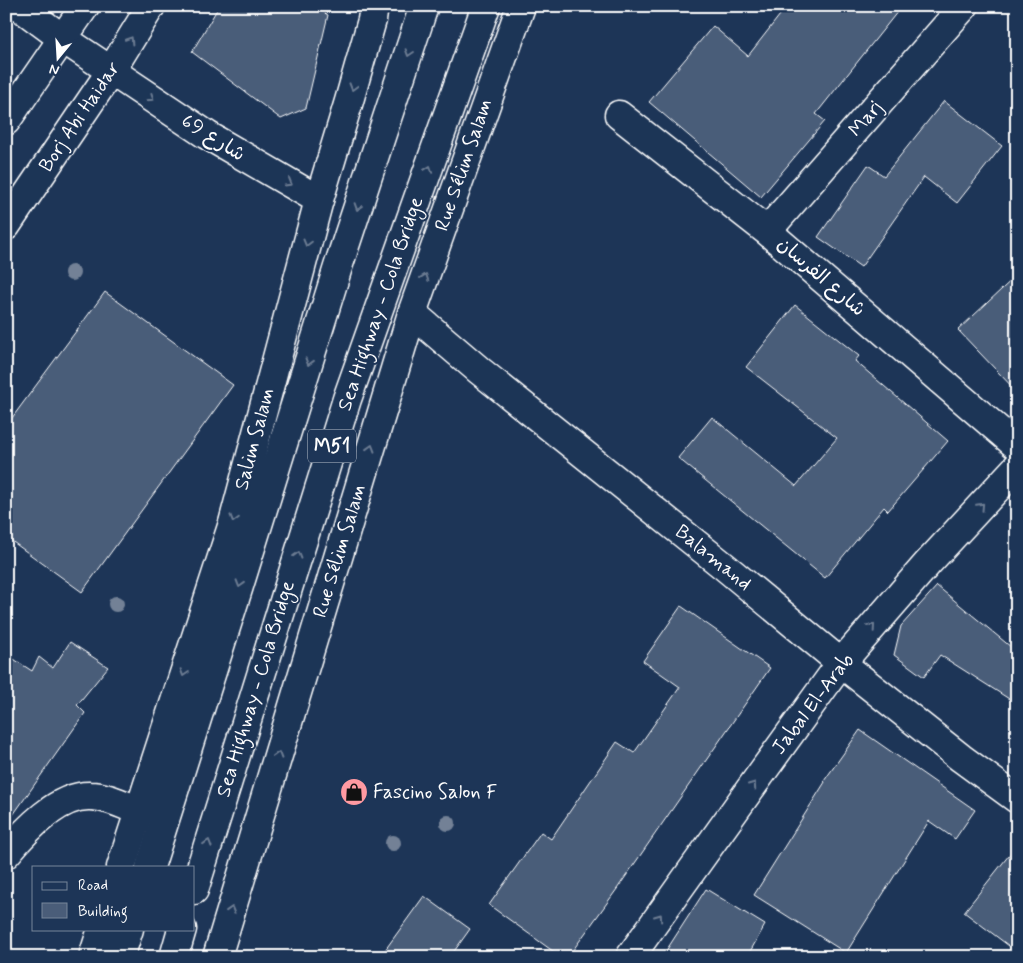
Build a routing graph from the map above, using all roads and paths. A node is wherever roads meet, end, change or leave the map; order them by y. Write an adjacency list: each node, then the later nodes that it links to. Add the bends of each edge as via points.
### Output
1 (19, 6): 9 (main road, شارع 69)
2 (85, 6): 9 (main road)
3 (151, 6): 10 (main road, Borj Abi Haidar, one-way to 3)
4 (374, 6): 13 (main road, Salim Salam, one-way to 13)
5 (424, 6): 24 (main road, M51, one-way to 24, via 338,267)
6 (486, 6): 25 (main road, Sea Highway - Cola Bridge / M51, one-way to 6, via 347,399)
7 (520, 6): 16 (main road, Rue Sélim Salam, one-way to 7)
8 (964, 6): 15 (main road, Marj)
9 (62, 38): 10 (main road, شارع 69); 12 (main road)
10 (111, 71): 13 (main road, شارع 69, one-way to 13, via 207,135); 14 (main road, Borj Abi Haidar)
11 (619, 115): 15 (main road, شارع الفرسان)
12 (6, 121)
13 (318, 200): 21 (main road, Salim Salam, one-way to 21, via 233,523)
14 (6, 226)
15 (767, 231): 17 (main road, شارع الفرسان)
16 (412, 313): 19 (main road, Balamand); 32 (main road, Rue Sélim Salam, one-way to 16)
17 (1017, 446)
18 (1017, 467): 19 (main road, Jabal El-Arab, one-way to 18)
19 (841, 663): 20 (main road, Balamand); 33 (main road, Jabal El-Arab, one-way to 19)
20 (1017, 799)
21 (139, 811): 22 (main road, via 106,798 90,796 70,800 51,810); 23 (main road, Salim Salam)
22 (6, 854)
23 (121, 866)
24 (150, 866)
25 (195, 887)
26 (102, 930): 29 (main road)
27 (129, 930): 30 (main road)
28 (182, 930): 31 (main road)
29 (93, 957)
30 (120, 957)
31 (174, 957)
32 (217, 957)
33 (630, 957)

